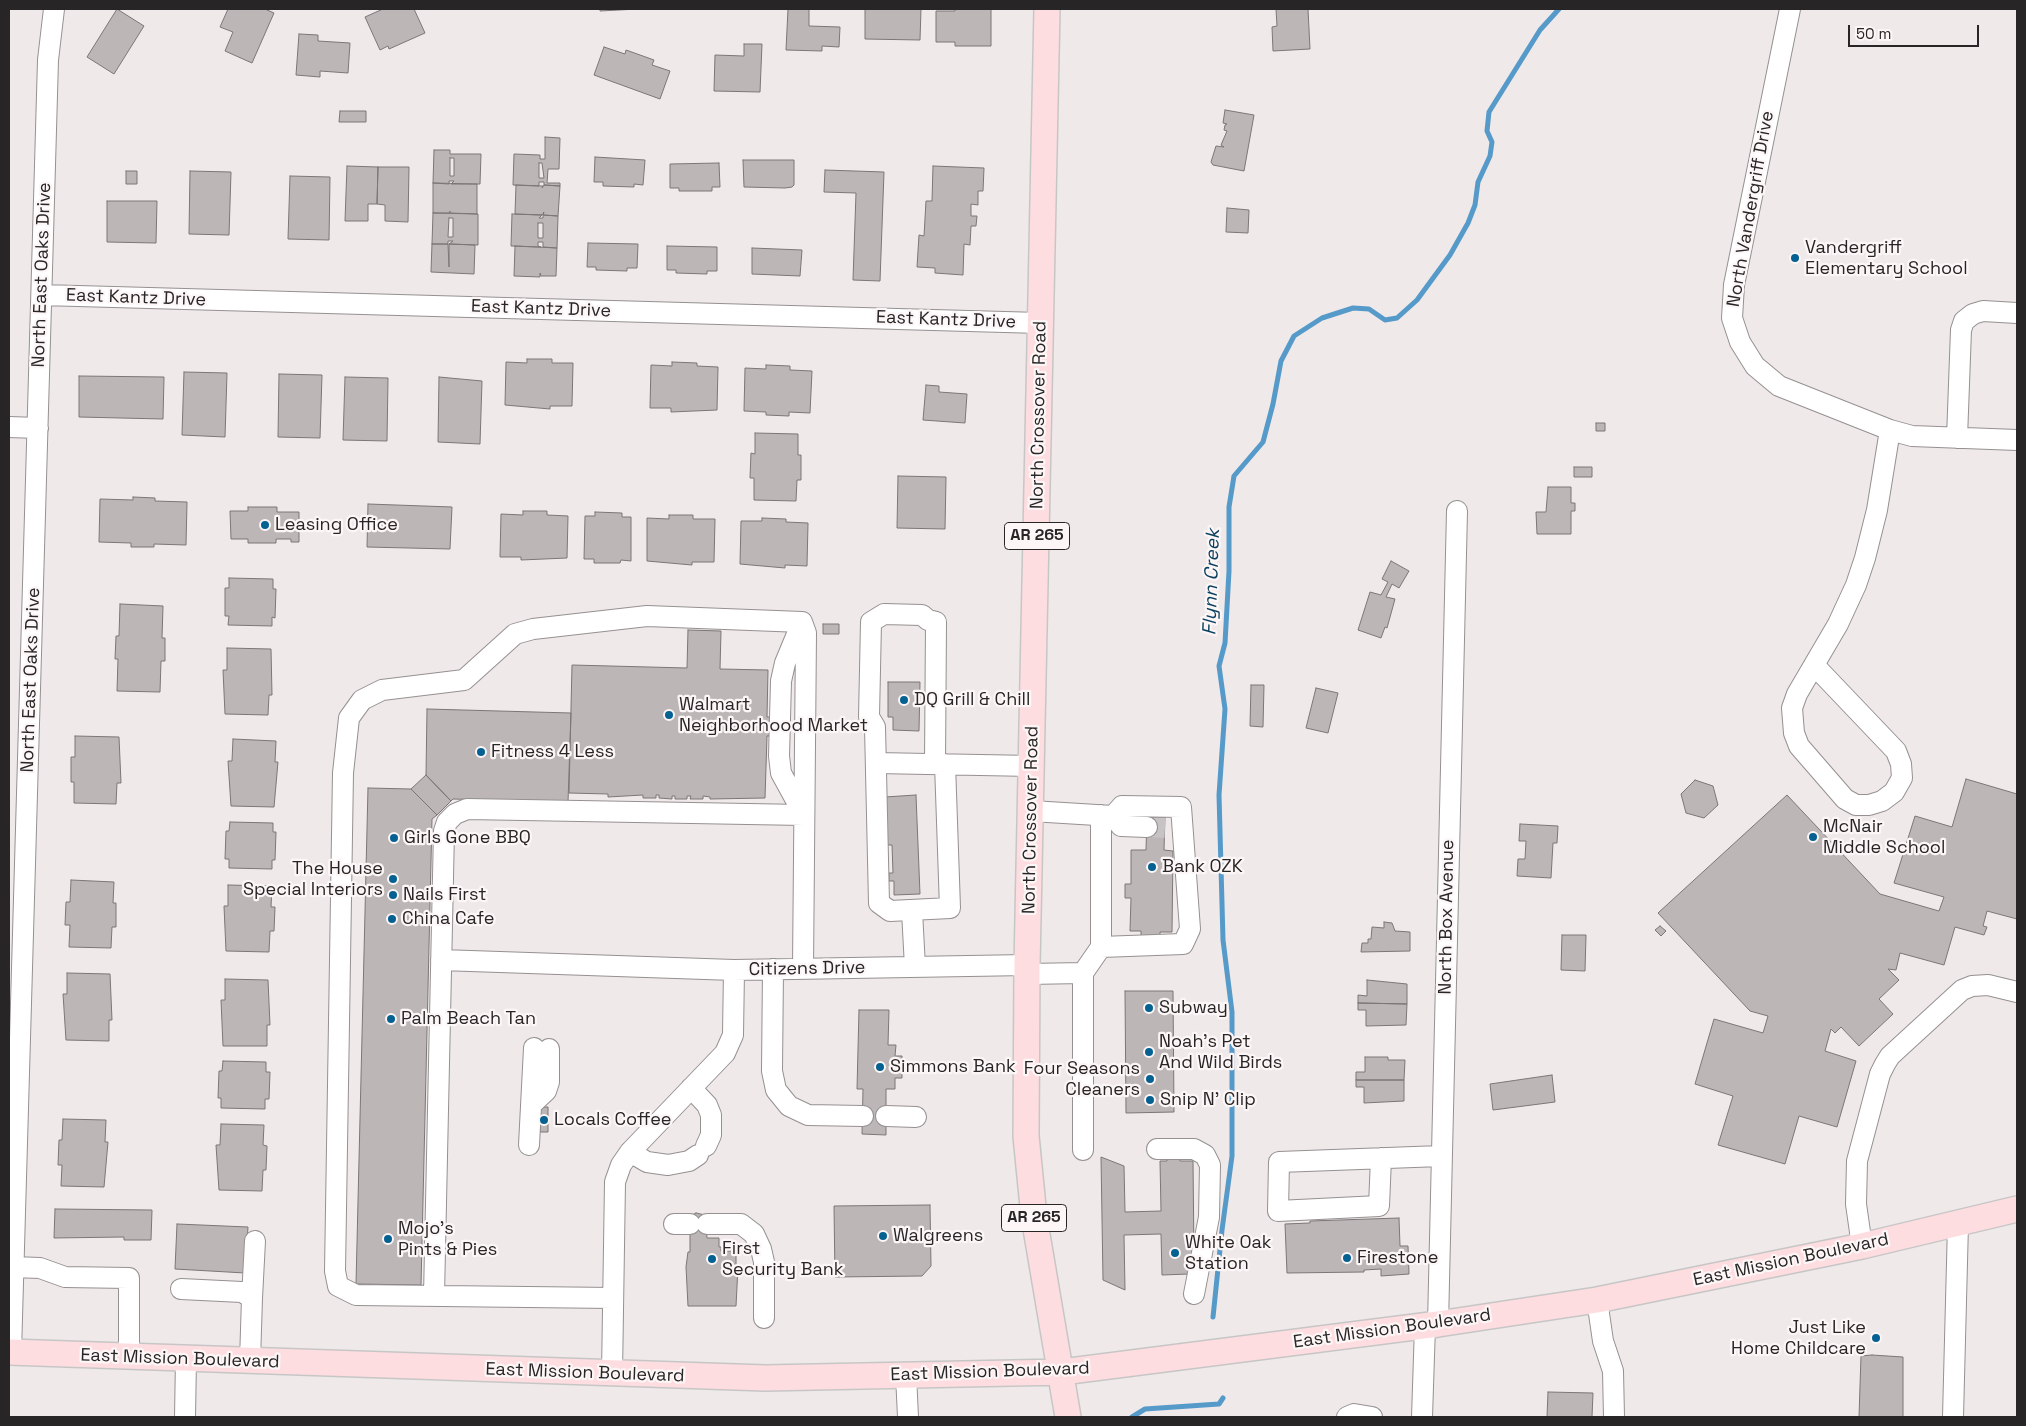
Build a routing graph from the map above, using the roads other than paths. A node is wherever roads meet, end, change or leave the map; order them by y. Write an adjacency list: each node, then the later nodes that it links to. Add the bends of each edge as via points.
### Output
1 (54, 9): 4 (street, North East Oaks Drive, via 48,60)
2 (1047, 9): 6 (main road, North Crossover Road / AR 265)
3 (1790, 9): 9 (street, North Vandergriff Drive, via 1734,285 1731,306 1735,331 1755,366 1780,386)
4 (42, 295): 6 (street, East Kantz Drive); 8 (street, North East Oaks Drive)
5 (2017, 313): 10 (street, via 1983,311 1964,321)
6 (1040, 323): 16 (main road, North Crossover Road / AR 265)
7 (9, 428): 8 (street)
8 (38, 428): 21 (street, North East Oaks Drive)
9 (1890, 430): 10 (street, North Vandergriff Drive, via 1912,436); 13 (street, via 1866,558 1838,624)
10 (1957, 438): 11 (street, North Vandergriff Drive)
11 (2017, 440)
12 (1457, 511): 41 (street, North Box Avenue)
13 (1814, 665): 13 (street, via 1792,708 1794,733 1799,746 1846,799 1856,805 1882,801 1894,792 1902,778 1896,750)
14 (876, 763): 15 (street); 15 (street, via 875,727 869,716 871,622 884,614 922,615 936,622); 22 (street, via 879,903 890,911)
15 (940, 764): 16 (street); 22 (street, via 950,908)
16 (1032, 766): 17 (main road, North Crossover Road / AR 265)
17 (1031, 811): 19 (street); 29 (main road, North Crossover Road / AR 265)
18 (804, 815): 24 (street, via 467,809 455,814 444,831); 26 (street); 51 (street, via 806,633 802,622 647,616 533,629 515,634 464,680 382,690 362,700 349,718 343,782 335,1271 338,1286 356,1295)
19 (1107, 815): 20 (street, via 1121,826); 20 (street, via 1122,806 1181,807); 23 (street)
20 (1164, 827): 23 (street, via 1190,929 1183,944)
21 (18, 837): 48 (street, North East Oaks Drive)
22 (912, 911): 25 (street)
23 (1101, 947): 30 (street)
24 (441, 960): 28 (street); 51 (street)
25 (915, 967): 26 (street, Citizens Drive); 29 (street, Citizens Drive)
26 (803, 968): 27 (street, Citizens Drive)
27 (773, 969): 28 (street, Citizens Drive); 34 (street, via 772,1071 776,1090 789,1106 808,1115)
28 (734, 970): 33 (street, Citizens Drive, via 732,1035 725,1053)
29 (1027, 970): 30 (street, Citizens Drive); 61 (main road, North Crossover Road / AR 265, via 1026,1136 1030,1189)
30 (1084, 973): 39 (street)
31 (2017, 992): 47 (street, via 1988,985 1962,990 1885,1064 1857,1160 1856,1204)
32 (542, 1049): 37 (street, via 549,1082 546,1091 530,1106)
33 (691, 1088): 40 (street, Citizens Drive); 40 (street, via 707,1105 711,1115 711,1135 702,1151 689,1161 668,1165 648,1162)
34 (863, 1116)
35 (886, 1116): 36 (street)
36 (916, 1117)
37 (529, 1145)
38 (1157, 1149): 50 (street, via 1194,1149 1205,1155 1210,1165 1209,1217)
39 (1083, 1150)
40 (630, 1152): 53 (street, Citizens Drive, via 615,1182)
41 (1442, 1156): 42 (street); 56 (street, North Box Avenue)
42 (1381, 1158): 42 (street, via 1279,1162 1278,1211 1379,1206)
43 (2017, 1209): 45 (main road, East Mission Boulevard)
44 (690, 1224): 55 (street, via 741,1224 754,1234 764,1262)
45 (1958, 1224): 47 (main road, East Mission Boulevard); 71 (street)
46 (255, 1241): 52 (street)
47 (1862, 1246): 54 (main road, East Mission Boulevard)
48 (14, 1267): 57 (street, North East Oaks Drive); 58 (street, via 40,1268 65,1277 129,1278)
49 (181, 1289): 52 (street, via 242,1292)
50 (1194, 1294)
51 (434, 1296): 53 (street)
52 (252, 1298): 60 (street)
53 (613, 1298): 62 (street, Citizens Drive)
54 (1597, 1300): 56 (main road, East Mission Boulevard); 70 (street, via 1603,1341 1613,1371)
55 (764, 1318)
56 (1431, 1325): 61 (main road, East Mission Boulevard); 69 (street, North Box Avenue)
57 (10, 1352): 58 (main road, East Mission Boulevard)
58 (129, 1357): 59 (main road, East Mission Boulevard)
59 (186, 1359): 60 (main road, East Mission Boulevard); 64 (street)
60 (250, 1362): 62 (main road, East Mission Boulevard)
61 (1062, 1372): 63 (main road, East Mission Boulevard); 66 (main road, North Crossover Road / AR 265)
62 (612, 1374): 63 (main road, East Mission Boulevard, via 765,1378)
63 (906, 1375): 65 (street)
64 (185, 1417)
65 (908, 1417)
66 (1068, 1417)
67 (1347, 1417): 68 (street, via 1354,1414)
68 (1372, 1417)
69 (1422, 1417)
70 (1614, 1417)
71 (1953, 1417)

